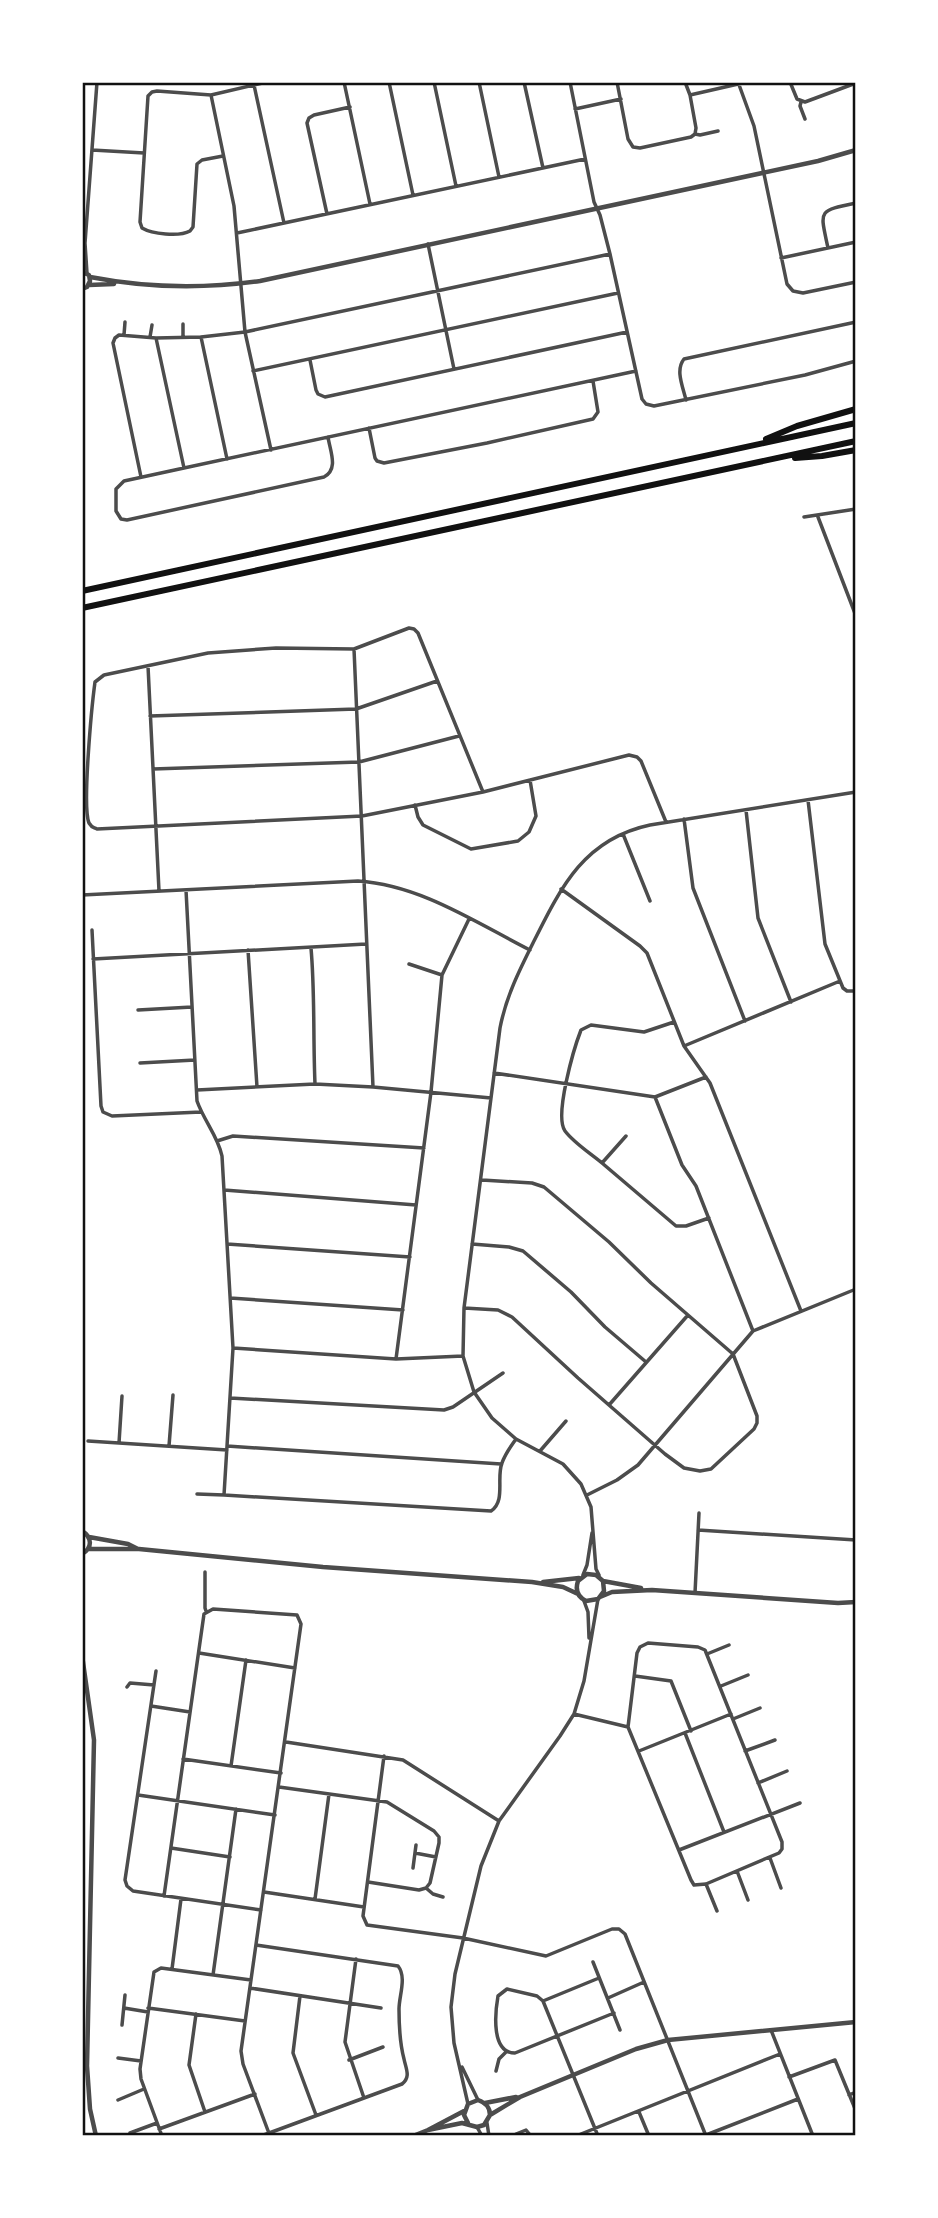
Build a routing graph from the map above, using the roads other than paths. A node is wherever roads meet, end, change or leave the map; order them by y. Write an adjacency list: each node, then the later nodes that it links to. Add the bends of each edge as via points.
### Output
1 (97, 82): 25 (street)
2 (267, 82): 15 (street)
3 (344, 82): 20 (street)
4 (389, 82): 34 (street)
5 (434, 82): 33 (street)
6 (479, 82): 32 (street)
7 (524, 82): 30 (street)
8 (570, 82): 21 (street)
9 (617, 82): 18 (street)
10 (685, 82): 17 (street)
11 (747, 82): 13 (street)
12 (790, 82): 19 (street)
13 (738, 83): 17 (street); 31 (street)
14 (856, 83): 19 (street)
15 (254, 85): 16 (street); 39 (street)
16 (211, 94): 27 (street, via 150,93); 28 (street)
17 (690, 95): 24 (street)
18 (621, 99): 21 (street); 24 (street, via 628,139 634,147)
19 (801, 102): 22 (street)
20 (350, 107): 36 (street); 38 (street, via 314,115 307,122)
21 (575, 109): 29 (street)
22 (805, 119)
23 (718, 131): 24 (street)
24 (695, 134)
25 (92, 150): 27 (street); 42 (street)
26 (856, 150): 31 (street)
27 (144, 153): 28 (street, via 141,226 147,231 182,234 193,227 197,164)
28 (223, 155): 40 (street)
29 (585, 159): 30 (street); 37 (street)
30 (543, 168): 32 (street)
31 (764, 173): 37 (street); 47 (street)
32 (499, 177): 33 (street)
33 (456, 186): 34 (street)
34 (413, 195): 36 (street)
35 (856, 203): 44 (street, via 823,214)
36 (370, 204): 38 (street)
37 (598, 208): 43 (street); 46 (street)
38 (327, 214): 39 (street)
39 (284, 223): 40 (street)
40 (237, 233): 51 (street)
41 (856, 242): 44 (street)
42 (85, 243): 45 (street); 48 (street)
43 (428, 244): 51 (street); 54 (street)
44 (828, 248): 47 (street)
45 (82, 252)
46 (610, 254): 54 (street); 55 (street)
47 (781, 258): 49 (street, via 787,284 796,292)
48 (86, 274): 50 (street); 52 (street)
49 (856, 282)
50 (122, 283): 51 (street); 52 (street)
51 (241, 284): 61 (street)
52 (89, 285): 53 (street)
53 (82, 289)
54 (438, 290): 60 (street); 61 (street)
55 (618, 293): 60 (street); 62 (street)
56 (125, 322): 63 (street)
57 (856, 322): 73 (street, via 684,359 679,370)
58 (183, 324): 64 (street)
59 (152, 325): 66 (street)
60 (446, 330): 67 (street); 69 (street)
61 (245, 332): 65 (street); 70 (street)
62 (627, 332): 69 (street); 71 (street)
63 (124, 335): 66 (street); 85 (street, via 113,343)
64 (183, 337): 65 (street); 66 (street)
65 (201, 337): 82 (street)
66 (153, 338): 84 (street)
67 (310, 360): 69 (street, via 316,390 325,397); 70 (street)
68 (856, 361): 73 (street)
69 (454, 369)
70 (254, 371): 80 (street)
71 (636, 371): 72 (street); 73 (street, via 646,404)
72 (593, 380): 76 (street); 76 (street, via 598,412 593,419 487,443 384,463 375,458)
73 (685, 400)
74 (856, 409): 79 (highway)
75 (856, 423): 79 (highway)
76 (369, 429): 77 (street)
77 (327, 437): 80 (street); 85 (street, via 333,469 324,478 121,519 116,511 117,486)
78 (856, 441): 83 (highway)
79 (754, 444): 89 (highway)
80 (271, 450): 82 (street)
81 (856, 450): 83 (highway)
82 (227, 459): 84 (street)
83 (776, 459): 90 (highway)
84 (184, 468): 85 (street)
85 (141, 477)
86 (856, 509): 88 (street)
87 (804, 517): 88 (street)
88 (818, 517): 91 (street)
89 (82, 591)
90 (82, 608)
91 (856, 616)
92 (354, 649): 93 (street, via 208,653); 94 (street, via 414,629); 95 (street)
93 (148, 666): 96 (street); 109 (street, via 97,678 87,796 90,824 97,829)
94 (437, 681): 95 (street); 97 (street)
95 (356, 709): 96 (street); 98 (street)
96 (150, 716): 99 (street)
97 (459, 736): 98 (street); 101 (street)
98 (359, 762): 99 (street); 106 (street)
99 (153, 769): 109 (street)
100 (530, 780): 101 (street); 104 (street, via 536,816 519,841 471,849 423,825); 108 (street, via 634,755 643,764)
101 (483, 792): 104 (street)
102 (856, 792): 103 (street)
103 (808, 800): 105 (street); 127 (street, via 825,944)
104 (415, 805): 106 (street)
105 (746, 810): 107 (street); 129 (street, via 758,918)
106 (362, 816): 109 (street); 111 (street)
107 (684, 819): 108 (street); 133 (street, via 695,895)
108 (666, 822): 110 (street)
109 (155, 827): 114 (street)
110 (622, 834): 112 (street, via 583,860); 116 (street)
111 (365, 881): 113 (street); 117 (street, via 406,889); 119 (street)
112 (561, 889): 122 (street); 132 (street, via 642,947)
113 (186, 890): 114 (street); 123 (street)
114 (159, 891): 115 (street)
115 (82, 895)
116 (650, 901)
117 (469, 919): 122 (street); 126 (street)
118 (92, 930): 124 (street)
119 (366, 944): 120 (street); 142 (street)
120 (311, 948): 121 (street); 140 (street)
121 (248, 950): 123 (street); 141 (street)
122 (530, 950): 137 (street, via 505,1007)
123 (190, 953): 124 (street); 130 (street)
124 (93, 959): 147 (street, via 103,1112 112,1116)
125 (409, 964): 126 (street)
126 (442, 975): 144 (street)
127 (840, 981): 128 (street, via 845,990); 129 (street)
128 (856, 990)
129 (792, 1002): 133 (street)
130 (192, 1007): 131 (street); 135 (street)
131 (138, 1010)
132 (674, 1021): 134 (street); 139 (street, via 644,1032 586,1026)
133 (745, 1021): 134 (street)
134 (684, 1046): 138 (street)
135 (195, 1060): 136 (street); 143 (street)
136 (140, 1063)
137 (494, 1073): 139 (street); 146 (street)
138 (706, 1077): 145 (street); 163 (street)
139 (565, 1083): 145 (street); 151 (street, via 564,1129)
140 (315, 1084): 141 (street); 142 (street)
141 (257, 1087): 143 (street)
142 (373, 1087): 144 (street)
143 (197, 1090): 147 (street)
144 (431, 1092): 146 (street); 150 (street)
145 (655, 1097): 155 (street)
146 (491, 1098): 152 (street)
147 (201, 1112): 149 (street)
148 (626, 1136): 151 (street)
149 (217, 1141): 150 (street, via 233,1136); 153 (street)
150 (424, 1148): 154 (street)
151 (602, 1163): 155 (street, via 676,1226)
152 (481, 1180): 157 (street); 164 (street, via 544,1187)
153 (224, 1190): 154 (street); 156 (street)
154 (416, 1205): 158 (street)
155 (709, 1218): 165 (street)
156 (227, 1244): 158 (street); 160 (street)
157 (472, 1244): 161 (street); 170 (street, via 523,1251)
158 (410, 1257): 162 (street)
159 (856, 1289): 163 (street)
160 (230, 1298): 162 (street); 166 (street)
161 (464, 1308): 168 (street); 176 (street, via 506,1313)
162 (403, 1310): 169 (street)
163 (801, 1311): 165 (street)
164 (688, 1315): 167 (street); 170 (street)
165 (753, 1331): 167 (street)
166 (233, 1348): 169 (street); 175 (street)
167 (733, 1354): 181 (street); 181 (street, via 757,1416 754,1429 707,1471 684,1468)
168 (463, 1356): 169 (street); 172 (street)
169 (396, 1359)
170 (646, 1363): 176 (street)
171 (503, 1373): 172 (street)
172 (474, 1392): 175 (street, via 444,1410); 178 (street, via 492,1418)
173 (173, 1395): 182 (street)
174 (122, 1396): 180 (street)
175 (230, 1398): 183 (street)
176 (609, 1405): 181 (street)
177 (566, 1421): 184 (street)
178 (516, 1439): 184 (street); 185 (street)
179 (88, 1441): 180 (street)
180 (119, 1443): 182 (street)
181 (655, 1445): 187 (street, via 628,1473)
182 (169, 1446): 183 (street)
183 (227, 1448): 185 (street); 188 (street)
184 (540, 1451): 187 (street, via 569,1469)
185 (501, 1464): 188 (street, via 499,1502 487,1511)
186 (197, 1494): 188 (street)
187 (587, 1494): 190 (street)
188 (224, 1495)
189 (699, 1513): 191 (street)
190 (593, 1527): 199 (street); 200 (street)
191 (698, 1530): 194 (street); 203 (street)
192 (82, 1531): 193 (street)
193 (89, 1537): 195 (street); 196 (street)
194 (856, 1540)
195 (88, 1549): 196 (street); 197 (street)
196 (139, 1549): 201 (street)
197 (82, 1554)
198 (205, 1572): 208 (street)
199 (581, 1577): 200 (street, via 592,1573); 201 (street); 204 (street)
200 (601, 1579): 202 (street); 205 (street, via 604,1591)
201 (532, 1582): 204 (street)
202 (652, 1590): 203 (street); 205 (street, via 612,1592)
203 (695, 1593): 207 (street)
204 (578, 1594): 206 (street)
205 (599, 1598): 206 (street); 210 (street)
206 (583, 1599): 210 (street)
207 (856, 1602)
208 (206, 1611): 211 (street); 215 (street, via 297,1615 301,1624)
209 (729, 1645): 212 (street)
210 (589, 1647): 225 (street)
211 (199, 1653): 214 (street); 224 (street)
212 (707, 1654): 217 (street, via 698,1647 645,1644 638,1650); 220 (street)
213 (82, 1655): 339 (street, via 94,1740 87,2059)
214 (246, 1660): 215 (street); 236 (street)
215 (295, 1668): 231 (street)
216 (156, 1671): 219 (street)
217 (635, 1675): 227 (street); 228 (street, via 671,1681)
218 (748, 1675): 220 (street)
219 (154, 1685): 221 (street, via 130,1683); 222 (street)
220 (720, 1687): 226 (street)
221 (127, 1688)
222 (151, 1706): 224 (street); 241 (street)
223 (760, 1708): 226 (street)
224 (190, 1712): 235 (street)
225 (574, 1714): 227 (street); 249 (street)
226 (732, 1716): 228 (street); 232 (street)
227 (628, 1727): 233 (street)
228 (691, 1731): 229 (street)
229 (685, 1733): 233 (street); 250 (street)
230 (775, 1740): 232 (street)
231 (285, 1742): 234 (street); 238 (street)
232 (745, 1751): 239 (street)
233 (639, 1752): 253 (street)
234 (384, 1756): 244 (street); 249 (street, via 403,1760)
235 (183, 1759): 236 (street); 243 (street)
236 (231, 1766): 238 (street)
237 (787, 1771): 239 (street)
238 (281, 1773): 240 (street)
239 (758, 1783): 247 (street)
240 (279, 1787): 242 (street); 248 (street)
241 (138, 1794): 243 (street); 265 (street, via 126,1883 133,1891)
242 (329, 1794): 244 (street); 268 (street)
243 (177, 1800): 246 (street); 252 (street)
244 (378, 1801): 256 (street, via 394,1805 434,1831 439,1837); 260 (street)
245 (800, 1803): 247 (street)
246 (236, 1809): 248 (street); 255 (street)
247 (770, 1814): 250 (street); 257 (street, via 782,1847)
248 (275, 1815): 264 (street)
249 (499, 1821): 274 (street, via 484,1854)
250 (724, 1832): 253 (street)
251 (416, 1845): 254 (street)
252 (171, 1848): 255 (street); 265 (street)
253 (679, 1850): 261 (street, via 693,1883)
254 (415, 1853): 256 (street); 258 (street)
255 (230, 1857): 270 (street)
256 (436, 1857): 262 (street)
257 (770, 1858): 259 (street); 263 (street)
258 (413, 1868)
259 (737, 1871): 261 (street); 269 (street)
260 (367, 1882): 262 (street); 271 (street)
261 (706, 1884): 273 (street)
262 (426, 1888): 266 (street)
263 (781, 1888)
264 (264, 1892): 268 (street); 272 (street)
265 (164, 1896): 267 (street)
266 (443, 1897)
267 (181, 1898): 270 (street); 278 (street)
268 (315, 1899): 271 (street)
269 (748, 1900)
270 (223, 1904): 272 (street); 279 (street)
271 (364, 1906): 274 (street, via 364,1920 371,1926)
272 (261, 1910): 275 (street)
273 (717, 1911)
274 (463, 1938): 282 (street, via 546,1956 617,1929 625,1934); 307 (street, via 451,2007)
275 (256, 1945): 276 (street); 281 (street)
276 (356, 1959): 288 (street); 317 (street, via 396,1965 402,1972 399,2008 408,2077 402,2084)
277 (593, 1962): 280 (street)
278 (173, 1969): 279 (street); 291 (street, via 154,1972)
279 (213, 1975): 281 (street)
280 (599, 1978): 286 (street); 287 (street)
281 (251, 1980): 283 (street)
282 (645, 1982): 286 (street); 300 (street)
283 (250, 1988): 285 (street); 294 (street)
284 (125, 1995): 289 (street)
285 (300, 1996): 288 (street); 327 (street, via 293,2053)
286 (607, 1998): 292 (street)
287 (543, 2001): 299 (street); 302 (street, via 510,1989 499,1994 498,2036)
288 (349, 2003): 290 (street); 306 (street, via 345,2042)
289 (124, 2008): 291 (street); 296 (street)
290 (381, 2008)
291 (148, 2010): 293 (street); 305 (street)
292 (614, 2013): 298 (street); 299 (street)
293 (196, 2014): 294 (street); 325 (street, via 189,2065)
294 (245, 2021): 314 (street, via 242,2057)
295 (856, 2022): 297 (street)
296 (122, 2025)
297 (770, 2029): 300 (street); 303 (street)
298 (620, 2030)
299 (558, 2036): 302 (street, via 515,2053); 309 (street)
300 (668, 2040): 309 (street); 312 (street)
301 (383, 2048): 306 (street)
302 (506, 2052): 308 (street)
303 (780, 2054): 310 (street); 312 (street)
304 (118, 2058): 305 (street)
305 (141, 2060): 311 (street)
306 (349, 2060): 317 (street)
307 (459, 2063): 320 (street); 322 (street)
308 (496, 2071)
309 (573, 2075): 316 (street); 333 (street)
310 (789, 2077): 315 (street, via 834,2060); 319 (street)
311 (144, 2089): 318 (street); 329 (street)
312 (688, 2091): 324 (street); 349 (street)
313 (856, 2092): 315 (street)
314 (255, 2094): 325 (street); 337 (street)
315 (849, 2095): 326 (street)
316 (520, 2097): 321 (street); 328 (street)
317 (364, 2098): 327 (street)
318 (118, 2099)
319 (798, 2099): 349 (street); 350 (street)
320 (478, 2100): 321 (street); 322 (street)
321 (485, 2103): 328 (street)
322 (468, 2104): 323 (street)
323 (464, 2111): 330 (street); 335 (street)
324 (639, 2111): 333 (street); 348 (street)
325 (205, 2112): 334 (street)
326 (856, 2112)
327 (316, 2115): 337 (street)
328 (490, 2115): 331 (street)
329 (157, 2123): 334 (street); 336 (street)
330 (468, 2123): 332 (street); 335 (street)
331 (486, 2123): 332 (street); 344 (street)
332 (477, 2127): 343 (street)
333 (595, 2128): 346 (street); 347 (street)
334 (159, 2129): 340 (street)
335 (428, 2130): 342 (street)
336 (130, 2133)
337 (270, 2134): 341 (street)
338 (516, 2134): 345 (street, via 526,2130)
339 (96, 2136)
340 (162, 2136)
341 (261, 2136)
342 (413, 2136)
343 (482, 2136)
344 (489, 2136)
345 (531, 2136)
346 (576, 2136)
347 (598, 2136)
348 (649, 2136)
349 (706, 2136)
350 (813, 2136)

